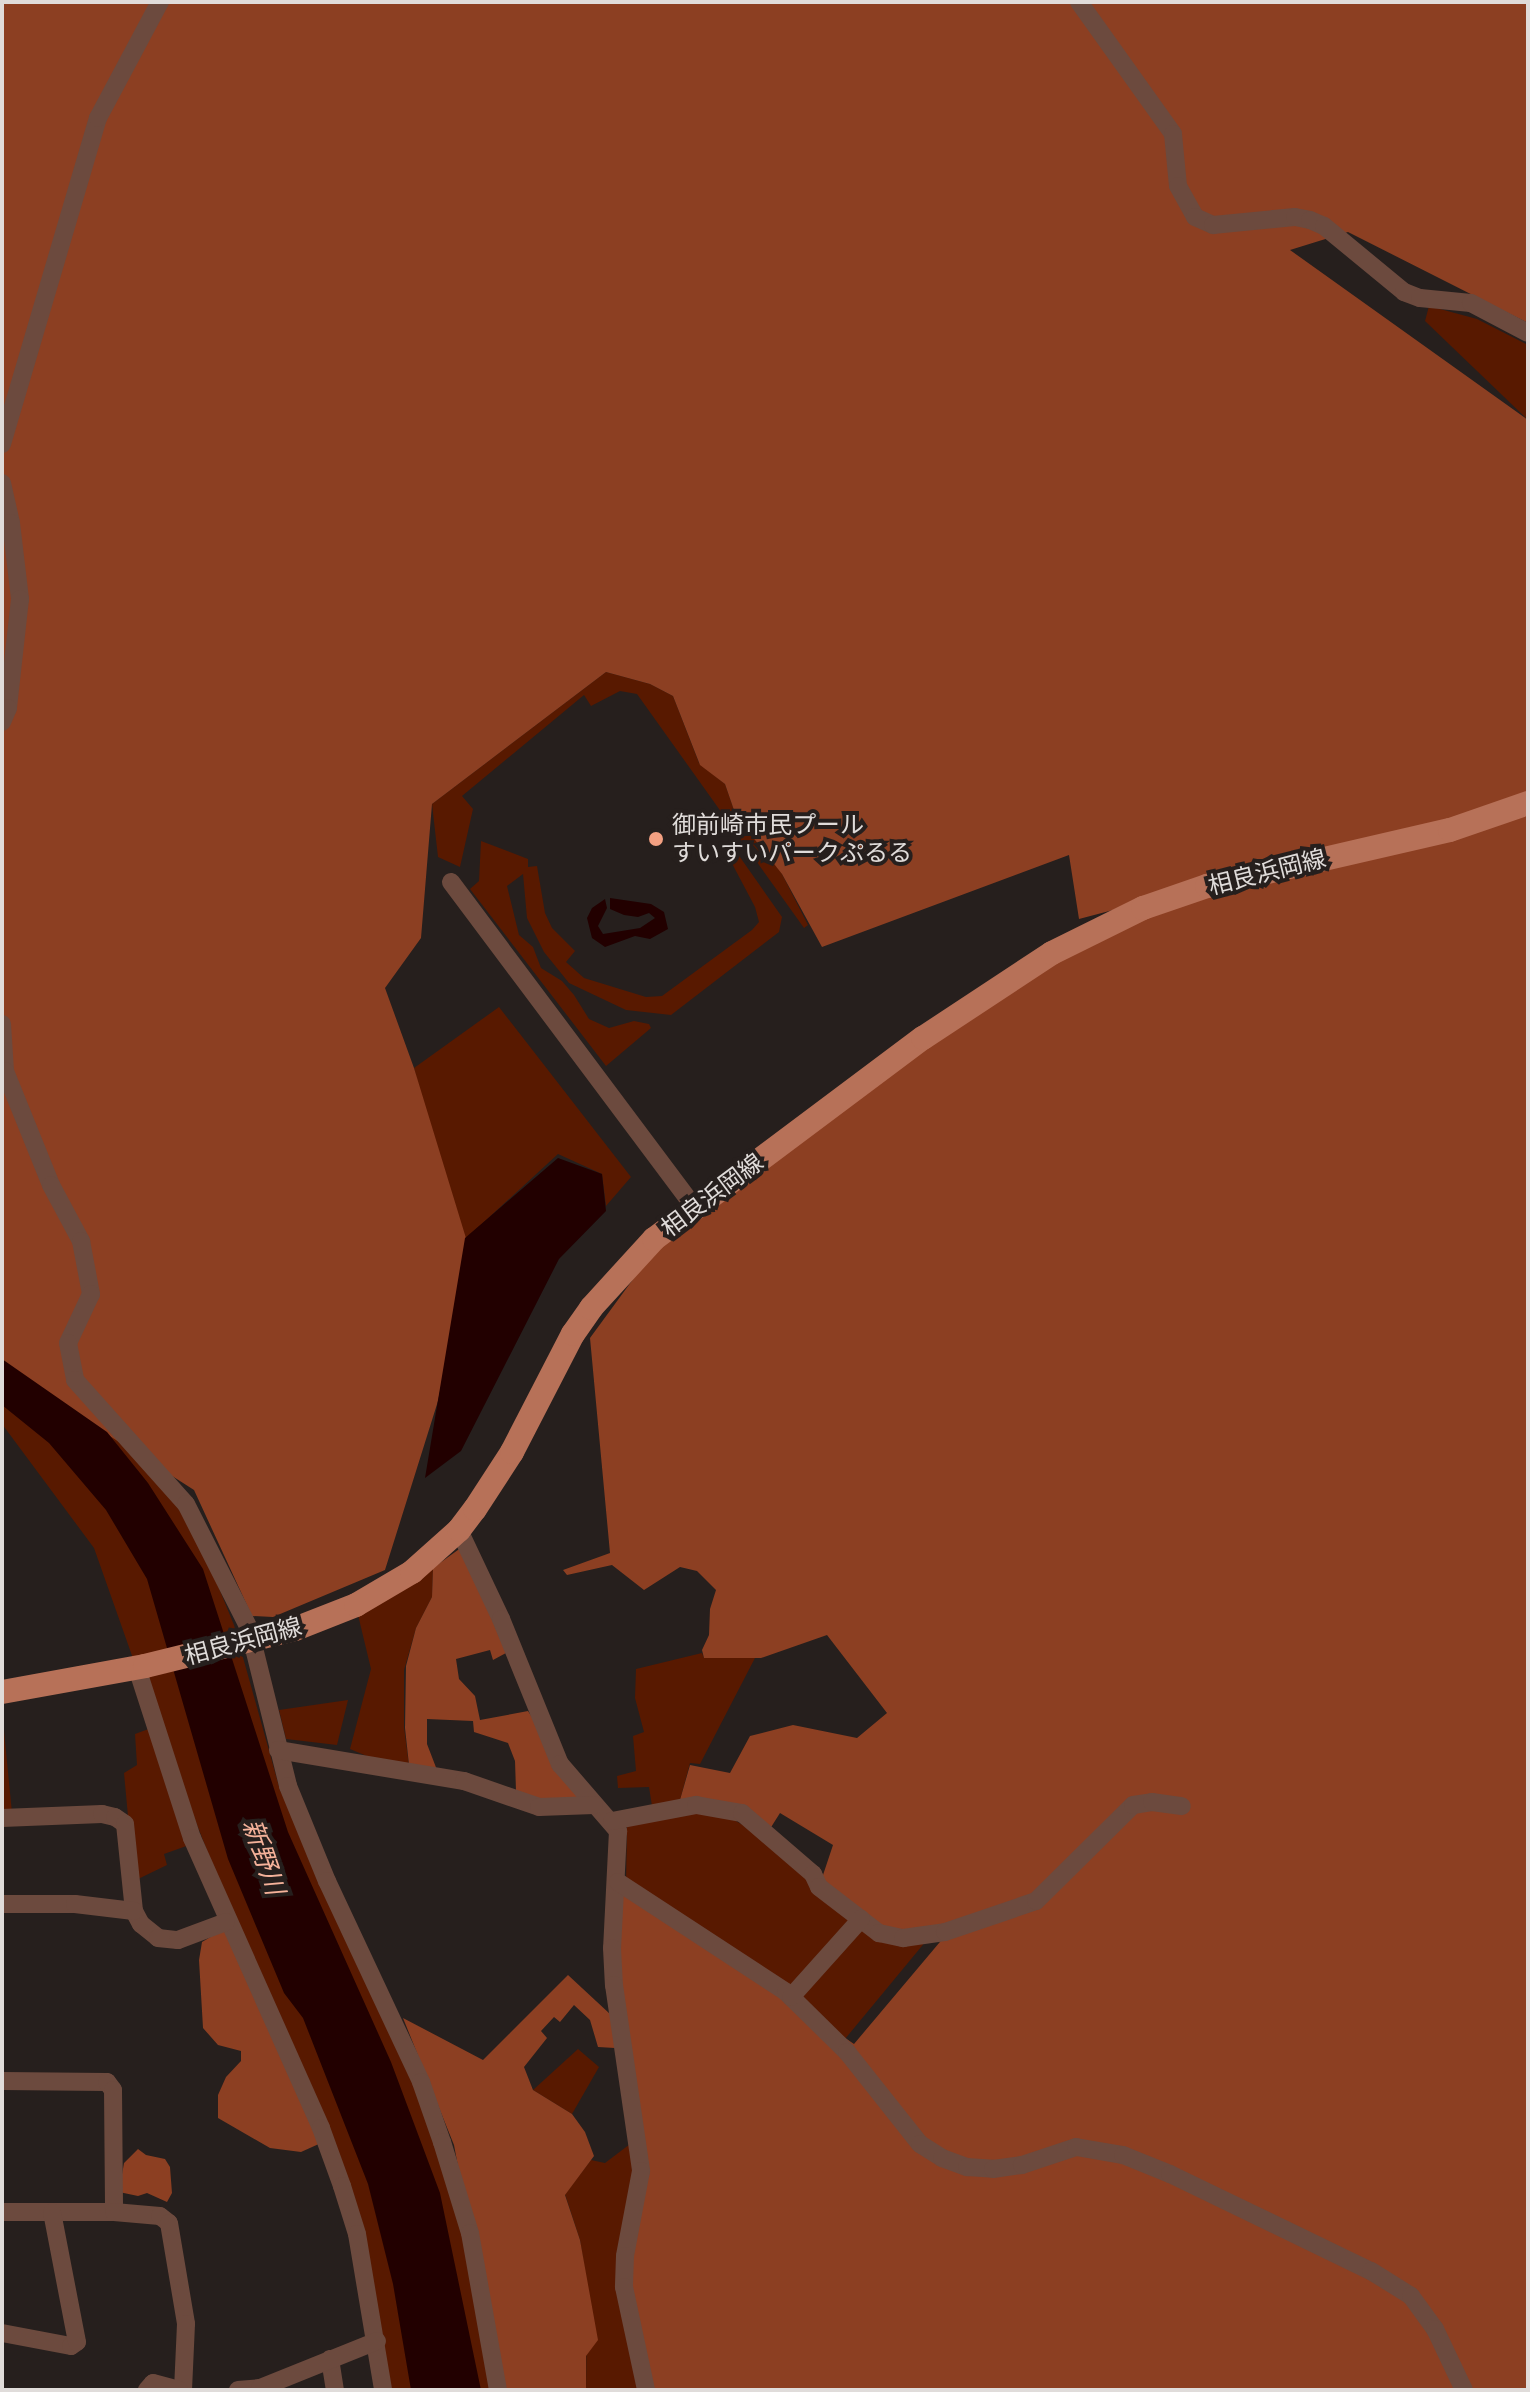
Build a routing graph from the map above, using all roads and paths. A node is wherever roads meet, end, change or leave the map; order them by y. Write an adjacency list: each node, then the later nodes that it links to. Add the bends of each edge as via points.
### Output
1 (160, 2): 4 (street, via 98,118)
2 (1079, 2): 3 (street, via 1173,134 1178,186 1195,217 1213,225 1310,220 1404,292 1471,303)
3 (1528, 333)
4 (2, 444)
5 (2, 483): 6 (street, via 20,599)
6 (2, 722)
7 (1528, 803): 10 (main road, 相良浜岡線, via 1450,830 1207,886 1086,935 1010,977)
8 (451, 882): 10 (street)
9 (2, 1024): 12 (street, via 5,1071 51,1185 81,1241 91,1294 68,1343 75,1380 186,1504)
10 (694, 1207): 11 (main road, 相良浜岡線, via 654,1239 591,1308 512,1452)
11 (459, 1530): 12 (main road, 相良浜岡線, via 412,1572 356,1605); 16 (street, via 560,1764)
12 (251, 1641): 13 (main road, 相良浜岡線); 15 (street)
13 (141, 1667): 14 (main road, 相良浜岡線); 24 (street, via 192,1838)
14 (2, 1692)
15 (278, 1750): 16 (street, via 464,1781 539,1807); 38 (street, via 327,1881 405,2045 442,2142 470,2233)
16 (594, 1805): 19 (street)
17 (1182, 1806): 23 (street, via 1133,1805 1036,1901 931,1935 903,1938 879,1933)
18 (2, 1818): 22 (street, via 102,1814 125,1824)
19 (612, 1821): 20 (street, via 619,1840); 23 (street, via 696,1805 742,1813 813,1874 819,1887)
20 (618, 1882): 25 (street); 39 (street, via 614,1985 641,2171 624,2287)
21 (2, 1904): 22 (street)
22 (134, 1911): 24 (street, via 158,1938 178,1940)
23 (861, 1919): 25 (street)
24 (226, 1922): 31 (street, via 342,2186 357,2234)
25 (791, 1997): 40 (street, via 847,2052 920,2144 942,2158 993,2169 1076,2147 1123,2155 1170,2174 1371,2271 1411,2296 1435,2329)
26 (2, 2081): 29 (street, via 107,2082 113,2090)
27 (2, 2212): 28 (street)
28 (52, 2212): 29 (street); 30 (street, via 77,2342 71,2346)
29 (114, 2212): 34 (street, via 160,2216 169,2223 186,2324)
30 (2, 2333)
31 (377, 2341): 32 (street); 37 (street)
32 (330, 2359): 35 (street, via 260,2388); 36 (street)
33 (147, 2390): 34 (street, via 153,2383)
34 (181, 2390)
35 (238, 2390)
36 (335, 2390)
37 (383, 2390)
38 (498, 2390)
39 (646, 2390)
40 (1464, 2390)

